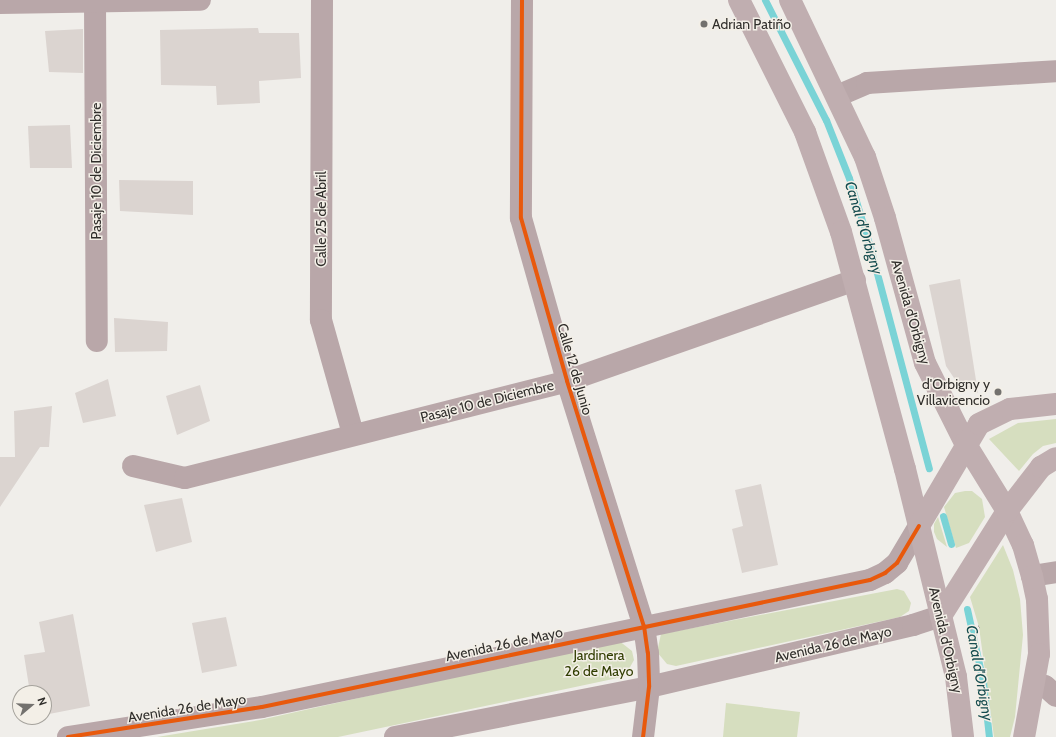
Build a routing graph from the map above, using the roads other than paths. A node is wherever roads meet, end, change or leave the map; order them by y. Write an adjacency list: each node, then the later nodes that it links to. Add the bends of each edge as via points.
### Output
1 (200, 0): 6 (street)
2 (322, 0): 14 (street, Calle 25 de Abril, via 321,320)
3 (522, 0): 12 (street, Calle 12 de Junio, via 521,218)
4 (740, 0): 10 (main road, Avenida d'Orbigny, via 807,138 824,179)
5 (790, 0): 9 (main road, Avenida d'Orbigny)
6 (95, 2): 7 (street); 11 (street, Pasaje 10 de Diciembre)
7 (0, 3)
8 (1056, 71): 9 (street, via 867,83)
9 (837, 96): 15 (main road, Avenida d'Orbigny, via 864,157 880,205 925,364)
10 (855, 280): 12 (street, Pasaje 10 de Diciembre); 19 (main road, Avenida d'Orbigny)
11 (97, 341)
12 (567, 381): 14 (street, Pasaje 10 de Diciembre); 23 (street, Calle 12 de Junio)
13 (1056, 404): 15 (main road, via 1010,409 990,416 979,424)
14 (353, 434): 17 (street, Pasaje 10 de Diciembre, via 185,478)
15 (965, 443): 18 (main road, Avenida d'Orbigny); 19 (main road)
16 (1056, 458): 18 (main road, via 1041,467)
17 (133, 466)
18 (1007, 512): 21 (main road, Avenida d'Orbigny, via 1023,545); 22 (main road)
19 (919, 526): 22 (main road, Avenida d'Orbigny); 23 (street, Avenida 26 de Mayo, via 897,563 885,573 870,580)
20 (1056, 572): 21 (street)
21 (1032, 576): 24 (main road, Avenida d'Orbigny, via 1038,606)
22 (941, 616): 25 (street, Avenida 26 de Mayo, via 913,625); 30 (main road, Avenida d'Orbigny, via 956,677)
23 (644, 626): 25 (street, Calle 12 de Junio); 27 (street, Avenida 26 de Mayo, via 262,707)
24 (1035, 683): 26 (street, via 1045,686); 31 (main road, Avenida d'Orbigny)
25 (649, 687): 28 (street, Avenida 26 de Mayo); 29 (street, Calle 12 de Junio)
26 (1056, 696)
27 (68, 737)
28 (395, 737)
29 (643, 737)
30 (963, 737)
31 (1024, 737)

